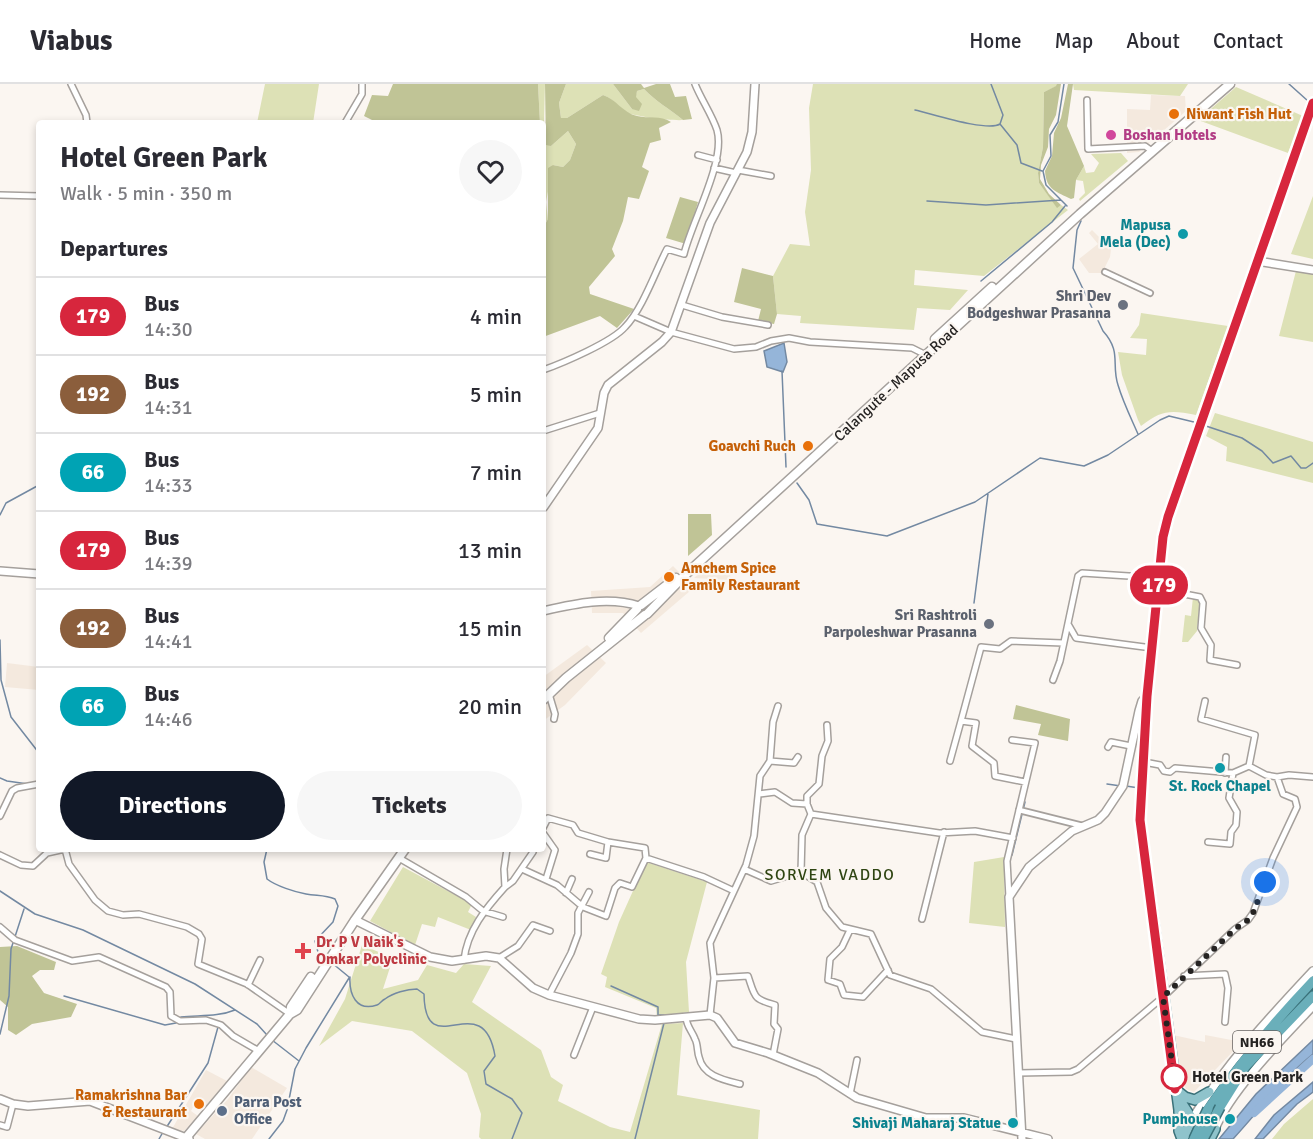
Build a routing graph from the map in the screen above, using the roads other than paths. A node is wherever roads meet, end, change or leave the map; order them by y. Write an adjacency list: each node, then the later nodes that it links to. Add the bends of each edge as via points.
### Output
1 (71, 84): 10 (street)
2 (362, 84): 11 (street, via 362,94)
3 (695, 84): 14 (street, via 717,129)
4 (755, 84): 16 (street, via 752,132)
5 (1224, 84): 12 (main road, Calangute - Mapusa Road)
6 (1230, 84): 12 (main road, Calangute - Mapusa Road)
7 (1087, 100): 12 (street, via 1088,149 1145,146)
8 (1313, 103): 20 (main road)
9 (1313, 118): 20 (main road)
10 (87, 120)
11 (347, 120)
12 (1151, 150): 28 (main road, Calangute - Mapusa Road)
13 (698, 155): 14 (street)
14 (717, 160): 15 (street)
15 (714, 168): 16 (street); 25 (street, via 684,254 667,249)
16 (737, 172): 17 (street); 24 (street, via 710,223)
17 (771, 176)
18 (0, 195): 19 (street)
19 (36, 196)
20 (1259, 261): 21 (street); 35 (main road, via 1168,517)
21 (1313, 270)
22 (1105, 272): 23 (street)
23 (1150, 293)
24 (682, 305): 26 (street); 27 (street)
25 (634, 315): 27 (street); 29 (street, via 610,339)
26 (768, 325)
27 (671, 332): 28 (street, via 734,349 789,338 912,348); 30 (street, via 608,385)
28 (924, 353): 38 (main road, Calangute - Mapusa Road, via 685,575)
29 (546, 369)
30 (600, 413): 31 (street); 32 (street, via 598,428)
31 (546, 430)
32 (546, 504)
33 (0, 571): 34 (street)
34 (36, 574)
35 (1160, 578): 36 (main road); 39 (street, via 1082,573 1078,576)
36 (1158, 589): 41 (main road); 42 (street, via 1200,597 1201,628 1211,645 1210,660)
37 (546, 610): 38 (street, via 586,602 620,603)
38 (640, 611): 44 (main road, Calangute - Mapusa Road)
39 (1068, 624): 40 (street); 41 (street, via 1076,638)
40 (1063, 643): 43 (street); 50 (street, via 1011,641 999,649 981,647)
41 (1152, 648): 45 (main road)
42 (1237, 665)
43 (1053, 680)
44 (546, 695)
45 (1147, 696): 53 (street, via 1142,701); 59 (main road)
46 (546, 698): 49 (street)
47 (1204, 701): 60 (street, via 1201,719 1255,735)
48 (778, 706): 57 (street)
49 (554, 718)
50 (961, 721): 58 (street); 65 (street, via 976,723 972,746 994,763 995,776)
51 (827, 725): 68 (street, via 828,741 819,784 807,796)
52 (1012, 740): 65 (street, via 1035,743)
53 (1131, 746): 54 (street, via 1111,742); 73 (street, via 1123,786 1105,813)
54 (1108, 747)
55 (798, 757): 57 (street, via 794,763)
56 (1226, 757): 61 (street)
57 (770, 761): 67 (street, via 760,776)
58 (950, 761)
59 (1144, 762): 61 (street, via 1170,772 1175,768); 117 (main road, via 1140,820)
60 (1249, 766): 62 (street); 63 (street)
61 (1225, 773): 62 (street)
62 (1233, 773): 78 (street, via 1229,798 1237,812 1230,844)
63 (1277, 777): 64 (street); 111 (street, via 1282,794 1295,799 1297,807 1253,913)
64 (1313, 777)
65 (1025, 782): 69 (street)
66 (36, 785): 71 (street, via 12,791)
67 (759, 794): 68 (street, via 775,792 792,803); 89 (street, via 754,836)
68 (807, 804): 70 (street)
69 (1019, 810): 73 (street); 76 (street)
70 (811, 814): 74 (street); 90 (street, via 802,835)
71 (0, 816)
72 (546, 822): 77 (street, via 548,818 573,825 578,833)
73 (1083, 826): 97 (street, via 1029,867)
74 (944, 832): 76 (street, via 975,831); 101 (street)
75 (546, 837): 91 (street, via 555,850)
76 (1013, 838): 97 (street, via 1007,861)
77 (608, 842): 84 (street, via 606,858); 87 (street, via 645,848)
78 (1208, 842)
79 (52, 852): 85 (street, via 33,866)
80 (66, 852): 114 (street, via 69,864 108,911 139,914 187,927 202,939 198,964)
81 (403, 852): 86 (main road)
82 (507, 852): 93 (street)
83 (533, 852): 88 (street)
84 (590, 854)
85 (0, 855)
86 (399, 858): 99 (street); 102 (main road)
87 (646, 858): 94 (street); 98 (street, via 632,887 620,883 615,888 606,916)
88 (522, 869): 91 (street); 93 (street)
89 (744, 869): 90 (street, via 771,881); 94 (street)
90 (801, 872): 104 (street, via 817,882 826,908 842,927)
91 (546, 879): 96 (street)
92 (572, 879): 96 (street)
93 (505, 887): 99 (street)
94 (734, 891): 112 (street, via 710,943)
95 (589, 892): 98 (street)
96 (566, 893): 98 (street)
97 (1009, 897): 124 (street)
98 (583, 907): 115 (street, via 578,913 578,934 571,953)
99 (483, 911): 100 (street); 108 (street, via 465,948)
100 (503, 918)
101 (922, 919)
102 (355, 920): 108 (street, via 430,957); 120 (main road, via 297,1010)
103 (0, 927): 125 (street, via 15,940 72,961 99,957 166,987 170,992 171,1016 180,1021 206,1020 221,1025)
104 (850, 930): 109 (street, via 871,934); 109 (street, via 845,943 830,959 828,980 840,984 842,994 863,997)
105 (550, 931): 106 (street, via 533,925 518,946)
106 (499, 958): 108 (street); 115 (street, via 533,988)
107 (260, 960): 114 (street)
108 (464, 960)
109 (888, 970): 124 (street, via 890,975 931,989 981,1032)
110 (1313, 971): 132 (street, via 1251,1037)
111 (1185, 976): 117 (street); 123 (street, via 1226,974)
112 (714, 978): 121 (street); 127 (street, via 748,976 754,996 775,1005 774,1024 778,1029)
113 (1313, 981): 143 (highway, NH66, bridge, via 1267,1029 1208,1109)
114 (248, 985): 120 (street)
115 (549, 995): 119 (street)
116 (1313, 996): 144 (highway, NH66, bridge, via 1245,1067)
117 (1163, 997): 129 (street, via 1078,1069); 131 (main road)
118 (1313, 1006): 138 (street, via 1276,1045)
119 (593, 1007): 122 (street, via 655,1020); 126 (street)
120 (290, 1014): 125 (main road)
121 (710, 1015): 122 (street); 127 (street, via 717,1018 735,1043)
122 (684, 1018): 130 (street, via 695,1038 699,1061 707,1072)
123 (1225, 1022)
124 (1016, 1039): 129 (street)
125 (260, 1051): 141 (main road)
126 (574, 1055)
127 (773, 1055): 133 (street, via 818,1073)
128 (857, 1060): 133 (street)
129 (1017, 1073): 139 (street)
130 (740, 1084)
131 (1175, 1089): 132 (main road, via 1194,1100); 136 (main road); 140 (main road)
132 (1209, 1092): 136 (street)
133 (850, 1094): 139 (street, via 926,1118 964,1118)
134 (0, 1099): 135 (street)
135 (13, 1104): 137 (street, via 7,1126); 141 (street, via 90,1101)
136 (1192, 1119): 138 (main road); 140 (main road)
137 (0, 1125)
138 (1215, 1129): 145 (main road)
139 (1023, 1135): 142 (street)
140 (1180, 1137)
141 (187, 1139)
142 (1048, 1139)
143 (1194, 1139)
144 (1203, 1139)
145 (1210, 1139)

